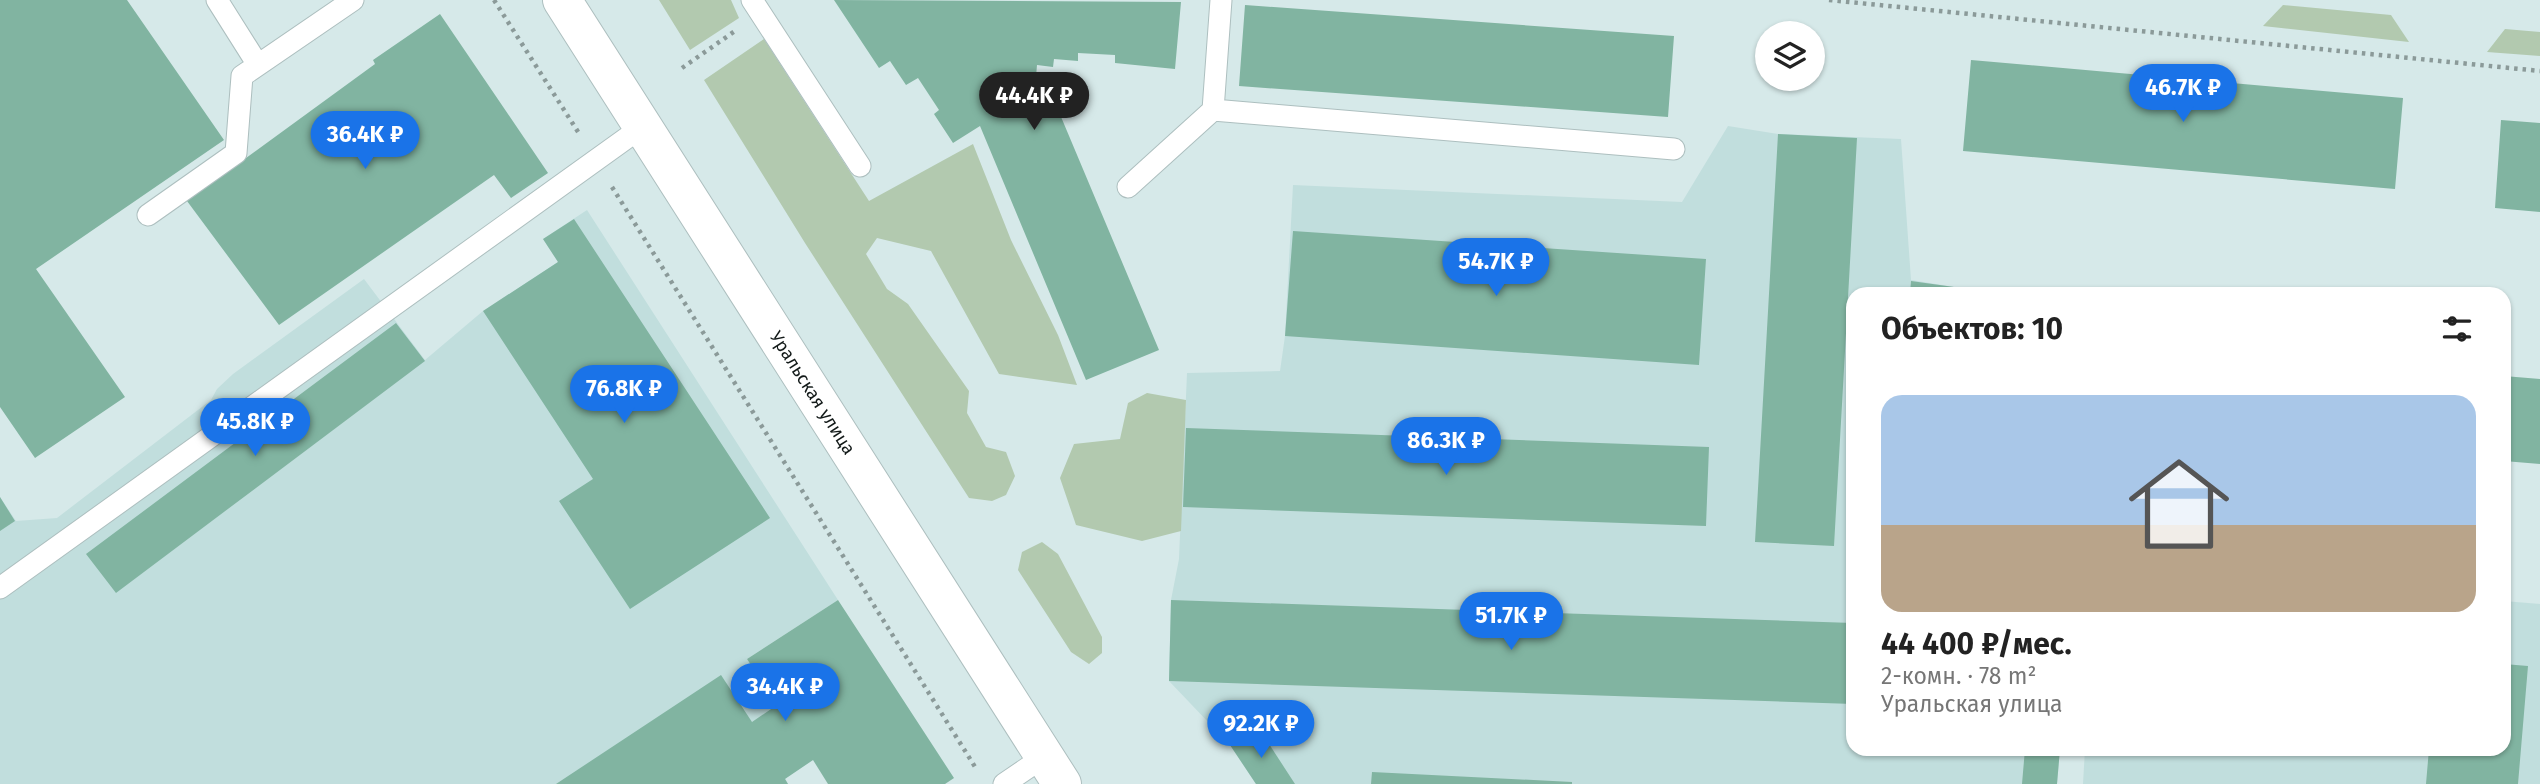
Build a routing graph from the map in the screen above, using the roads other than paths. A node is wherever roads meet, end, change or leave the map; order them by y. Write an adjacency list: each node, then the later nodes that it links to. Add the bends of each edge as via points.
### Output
1 (217, 0): 6 (lane)
2 (354, 0): 6 (lane)
3 (562, 0): 8 (street, Уральская улица)
4 (1222, 0): 7 (lane)
5 (756, 6): 10 (lane)
6 (258, 65): 12 (lane, via 242,76 236,153)
7 (1213, 110): 9 (lane); 11 (lane)
8 (642, 127): 13 (lane); 14 (street, Уральская улица)
9 (1674, 149)
10 (860, 166)
11 (1128, 187)
12 (148, 215)
13 (0, 588)
14 (1053, 770): 15 (lane)
15 (1004, 784)

